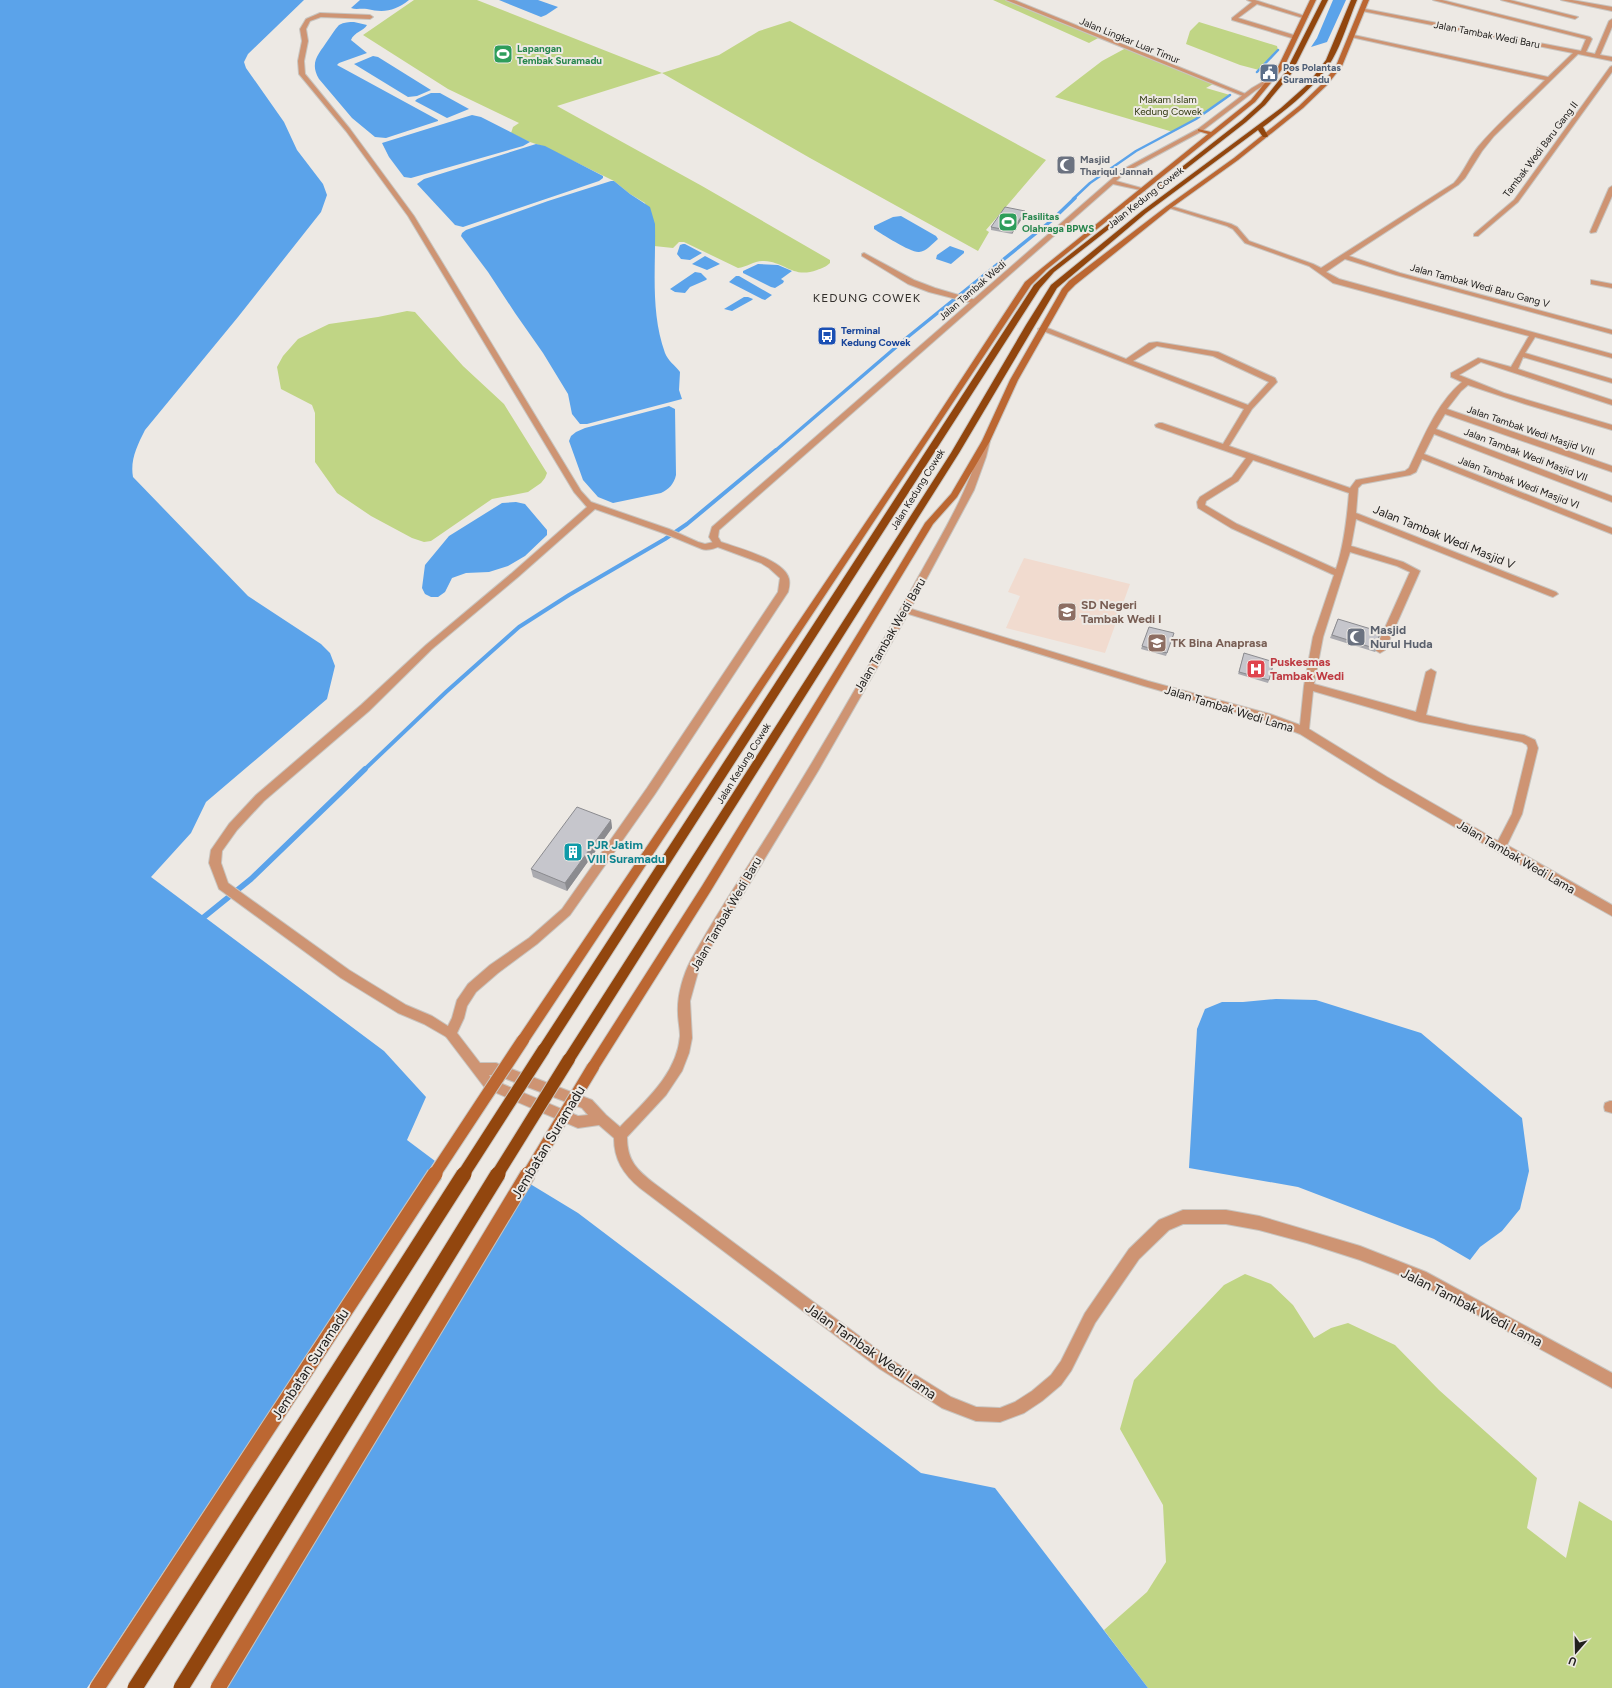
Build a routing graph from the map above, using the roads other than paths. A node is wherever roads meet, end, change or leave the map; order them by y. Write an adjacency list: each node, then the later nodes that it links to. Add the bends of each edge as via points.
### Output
1 (1009, 0): 27 (street, Jalan Lingkar Luar Timur)
2 (1250, 0): 11 (street)
3 (1269, 0): 12 (street)
4 (1313, 0): 15 (main road)
5 (1325, 0): 88 (highway, Jalan Kedung Cowek, bridge, via 1288,74 1274,92 1244,121 1043,279)
6 (1354, 0): 28 (highway, Jalan Kedung Cowek, via 1331,56 1321,73 1299,95)
7 (1366, 0): 13 (main road, Jalan Kedung Cowek)
8 (1436, 0): 21 (street, via 1588,38)
9 (1504, 0): 17 (street)
10 (1564, 0): 14 (street)
11 (1256, 2): 12 (street); 20 (street, via 1234,19)
12 (1263, 4): 15 (street)
13 (1362, 9): 19 (main road, Jalan Kedung Cowek); 21 (street, Jalan Tambak Wedi Baru)
14 (1612, 9)
15 (1305, 16): 20 (main road)
16 (370, 17): 66 (street, via 320,15 308,20 303,29 305,41 301,61 302,74 348,130 411,216 578,492)
17 (1575, 17)
18 (1612, 21): 22 (street)
19 (1351, 35): 26 (street); 31 (main road, Jalan Kedung Cowek, via 1339,66 1325,84)
20 (1296, 37): 25 (main road)
21 (1580, 53): 22 (street, Jalan Tambak Wedi Baru); 26 (street)
22 (1597, 56): 23 (street, Jalan Tambak Wedi Baru)
23 (1612, 59)
24 (1612, 68): 37 (street, Tambak Wedi Baru Gang II, via 1516,201)
25 (1273, 78): 27 (street, Jalan Tambak Wedi); 30 (main road, Jembatan Suramadu, via 1253,101)
26 (1550, 79): 39 (street, via 1492,135 1456,184)
27 (1245, 95): 29 (street, Jalan Tambak Wedi)
28 (1259, 126): 31 (highway); 82 (highway, Jalan Kedung Cowek, via 1144,212 1054,287 955,453)
29 (1200, 130): 30 (main road); 32 (street, Jalan Tambak Wedi, via 1124,171)
30 (1213, 134): 34 (main road, Jembatan Suramadu)
31 (1265, 136): 35 (main road, Jalan Kedung Cowek)
32 (1112, 182): 34 (street); 43 (street, Jalan Tambak Wedi)
33 (1612, 188): 36 (street)
34 (1143, 190): 87 (main road, Jembatan Suramadu, bridge, via 1028,284 523,1040)
35 (1169, 207): 40 (street, via 1229,225 1247,242); 44 (main road, Jalan Tambak Wedi Baru, via 1072,283)
36 (1593, 232)
37 (1476, 235)
38 (864, 255): 43 (street, via 911,282)
39 (1344, 257): 40 (street); 45 (street, Jalan Tambak Wedi Baru Gang V)
40 (1322, 271): 46 (street, via 1344,283)
41 (1594, 282): 42 (street)
42 (1612, 286)
43 (975, 302): 69 (street, Jalan Tambak Wedi, via 715,529 713,537)
44 (1042, 329): 49 (street); 59 (main road, Jalan Tambak Wedi Baru, via 1014,380)
45 (1612, 332)
46 (1533, 335): 47 (street); 48 (street)
47 (1521, 354): 50 (street); 51 (street)
48 (1612, 356)
49 (1128, 361): 54 (street); 54 (street, via 1155,344 1215,354 1272,380 1273,382)
50 (1513, 371): 52 (street, via 1478,360 1454,375); 53 (street)
51 (1612, 381)
52 (1467, 382): 55 (street); 57 (street)
53 (1612, 404)
54 (1249, 408): 60 (street)
55 (1444, 411): 58 (street); 63 (street, Jalan Tambak Wedi Masjid VIII)
56 (1159, 425): 60 (street)
57 (1612, 428)
58 (1432, 430): 61 (street); 65 (street, Jalan Tambak Wedi Masjid VII)
59 (986, 441): 73 (street, Jalan Tambak Wedi Baru, via 984,455 970,487); 90 (main road, Jembatan Suramadu, bridge, via 954,495 929,523 710,883 593,1068)
60 (1225, 447): 62 (street)
61 (1419, 455): 64 (street, via 1413,470 1409,473 1359,482 1354,487); 68 (street, Jalan Tambak Wedi Masjid VI)
62 (1252, 456): 64 (street); 71 (street, via 1235,479 1204,499 1201,506 1234,526)
63 (1612, 469)
64 (1354, 492): 67 (street)
65 (1612, 499)
66 (593, 506): 69 (street, via 685,540 705,546); 81 (street, via 429,647 365,708 260,798 233,827 217,850 215,863 223,886 345,974 402,1009 428,1020)
67 (1352, 514): 70 (street); 72 (street, Jalan Tambak Wedi Masjid V)
68 (1612, 530)
69 (718, 544): 81 (street, via 769,564 780,571 785,585 783,592 566,912 472,988 461,1004 458,1018)
70 (1346, 548): 71 (street); 74 (street, via 1415,571)
71 (1338, 573): 76 (street, via 1318,637)
72 (1553, 594)
73 (905, 610): 78 (street, Jalan Tambak Wedi Lama, via 1147,684 1270,718); 85 (street, Jalan Tambak Wedi Baru, via 695,963 685,994 686,1037 682,1055 671,1079 660,1095)
74 (1380, 650)
75 (1430, 672): 77 (street)
76 (1309, 686): 77 (street); 78 (street)
77 (1420, 718): 79 (street, via 1524,739 1531,743 1533,748 1517,814)
78 (1304, 731): 79 (street, Jalan Tambak Wedi Lama)
79 (1500, 848): 80 (street, Jalan Tambak Wedi Lama)
80 (1612, 911)
81 (450, 1034): 83 (street)
82 (569, 1059): 89 (highway, Jembatan Suramadu, bridge)
83 (478, 1068): 84 (street, via 496,1069 587,1104); 84 (street, via 489,1084 578,1122)
84 (601, 1120): 85 (street)
85 (620, 1135): 86 (street, Jalan Tambak Wedi Lama, via 622,1154 628,1167 675,1207 885,1364 947,1403 976,1414 1000,1415 1019,1408 1056,1380 1066,1366 1090,1318 1134,1254 1164,1224 1183,1217 1226,1218 1259,1223 1360,1253 1421,1278)
86 (1612, 1381)
87 (97, 1688)
88 (134, 1688)
89 (181, 1688)
90 (218, 1688)

